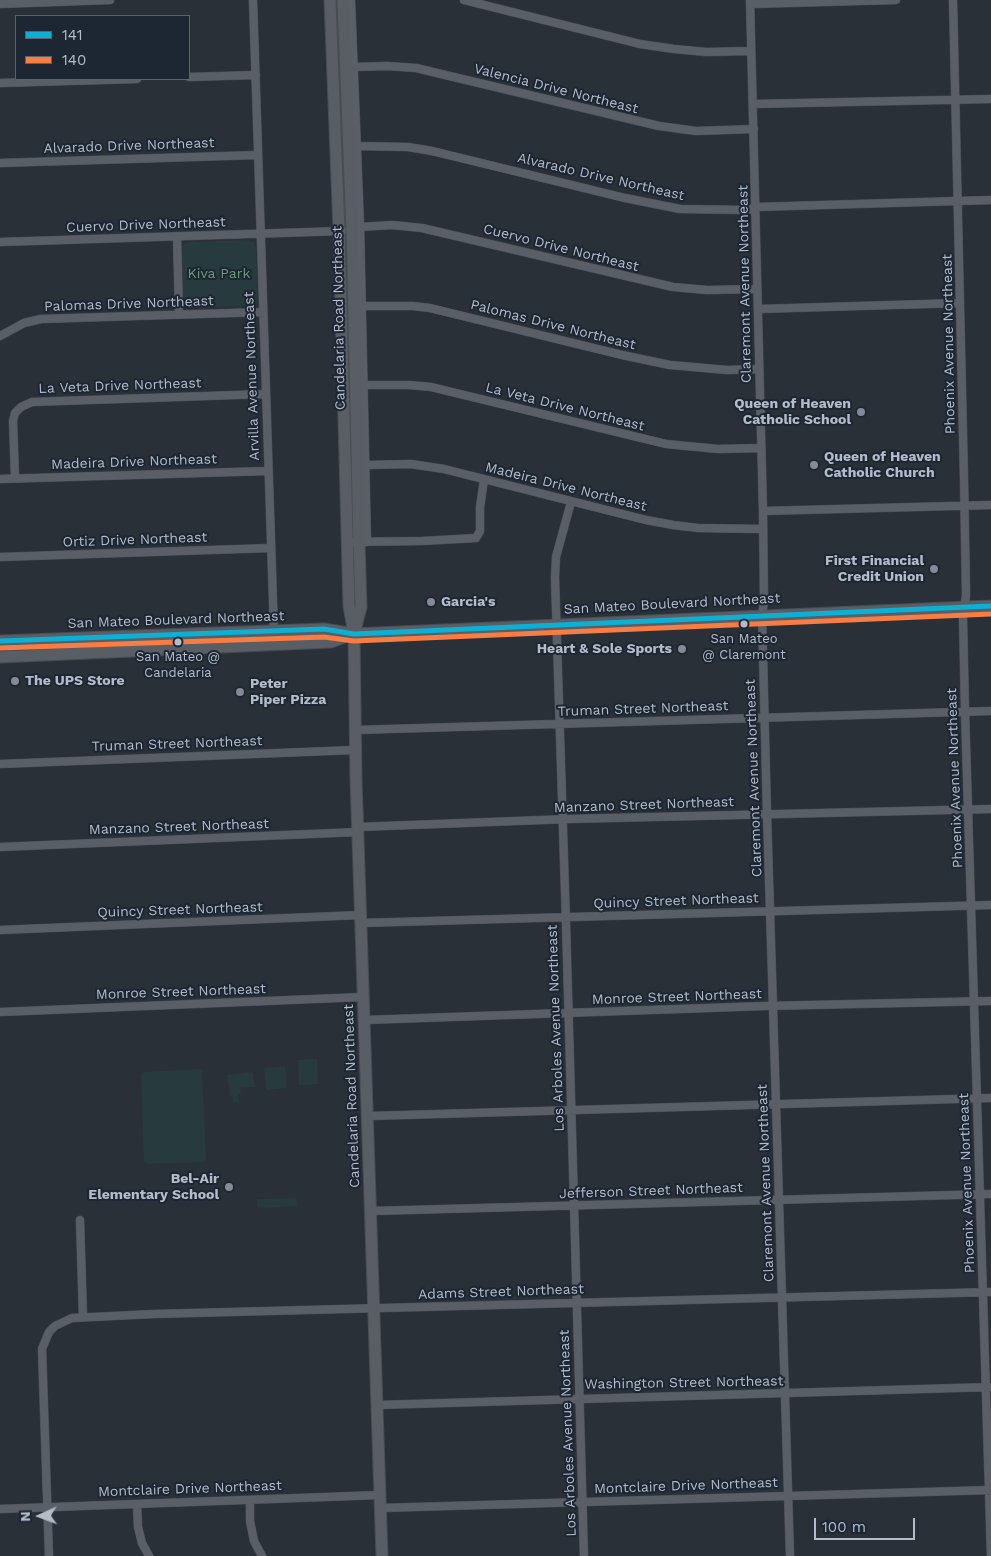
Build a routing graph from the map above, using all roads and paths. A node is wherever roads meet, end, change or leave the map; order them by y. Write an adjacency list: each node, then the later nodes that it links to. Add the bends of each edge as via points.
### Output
1 (110, 0): 10 (street)
2 (253, 0): 13 (street, Arvilla Avenue Northeast)
3 (330, 0): 28 (main road, Candelaria Road Northeast)
4 (343, 0): 27 (main road, Candelaria Road Northeast)
5 (351, 0): 12 (street)
6 (464, 0): 11 (street, via 640,44 706,52)
7 (896, 0): 9 (street)
8 (953, 0): 18 (street, Phoenix Avenue Northeast)
9 (751, 2): 11 (street, Claremont Avenue Northeast)
10 (0, 4)
11 (751, 51): 19 (street, Claremont Avenue Northeast)
12 (354, 66): 20 (street, Valencia Drive Northeast, via 416,68 659,126 696,131); 21 (street)
13 (256, 75): 14 (street); 22 (street, Arvilla Avenue Northeast)
14 (190, 77)
15 (103, 80): 16 (street)
16 (0, 83)
17 (991, 99): 18 (street)
18 (956, 100): 19 (street); 25 (street, Phoenix Avenue Northeast)
19 (753, 104): 20 (street, Claremont Avenue Northeast)
20 (754, 130): 26 (street, Claremont Avenue Northeast)
21 (357, 146): 26 (street, Alvarado Drive Northeast, via 432,150 680,209 748,210); 27 (street)
22 (258, 155): 23 (street, Alvarado Drive Northeast); 29 (street, Arvilla Avenue Northeast)
23 (0, 162)
24 (991, 200): 25 (street, Alvarado Drive Northeast)
25 (957, 201): 26 (street, Alvarado Drive Northeast); 33 (street, Phoenix Avenue Northeast)
26 (756, 207): 32 (street, Claremont Avenue Northeast)
27 (356, 229): 28 (street, Cuervo Drive Northeast); 32 (street, Cuervo Drive Northeast, via 392,225 422,228 674,287); 35 (main road, Candelaria Road Northeast)
28 (340, 232): 29 (street, Cuervo Drive Northeast); 34 (main road, Candelaria Road Northeast)
29 (260, 234): 30 (street, Cuervo Drive Northeast); 37 (street, Arvilla Avenue Northeast)
30 (177, 237): 31 (street, Cuervo Drive Northeast); 38 (street)
31 (0, 242)
32 (758, 289): 36 (street, Claremont Avenue Northeast)
33 (960, 303): 36 (street); 51 (street, Phoenix Avenue Northeast)
34 (342, 306): 35 (street, Palomas Drive Northeast); 54 (main road, Candelaria Road Northeast)
35 (358, 306): 40 (street, Palomas Drive Northeast, via 430,308 670,365); 41 (street); 55 (main road, Candelaria Road Northeast)
36 (758, 308): 40 (street, Claremont Avenue Northeast)
37 (263, 312): 38 (street, Palomas Drive Northeast); 42 (street, Arvilla Avenue Northeast)
38 (179, 314): 39 (street, Palomas Drive Northeast, via 41,319 24,323)
39 (0, 336)
40 (759, 369): 43 (street, Claremont Avenue Northeast)
41 (364, 384): 43 (street, La Veta Drive Northeast, via 431,387 666,444 718,449); 44 (street)
42 (265, 394): 45 (street, Arvilla Avenue Northeast); 46 (street, La Veta Drive Northeast, via 32,402 21,407 13,421)
43 (761, 448): 52 (street, Claremont Avenue Northeast)
44 (365, 465): 48 (street, Madeira Drive Northeast, via 421,465); 55 (street)
45 (268, 471): 46 (street, Madeira Drive Northeast); 56 (street, Arvilla Avenue Northeast)
46 (15, 478): 47 (street, Madeira Drive Northeast)
47 (0, 479)
48 (484, 480): 49 (street, Madeira Drive Northeast); 55 (street, via 480,531 476,538)
49 (571, 502): 53 (street, Madeira Drive Northeast, via 673,525); 61 (street, Los Arboles Avenue Northeast, via 554,568)
50 (991, 505): 51 (street)
51 (964, 506): 52 (street); 58 (street, Phoenix Avenue Northeast)
52 (762, 511): 53 (street, Claremont Avenue Northeast)
53 (762, 529): 60 (street, Claremont Avenue Northeast)
54 (347, 542): 55 (street); 63 (main road, Candelaria Road Northeast, via 349,606)
55 (363, 542): 63 (main road, Candelaria Road Northeast, via 360,607)
56 (271, 548): 57 (street, Ortiz Drive Northeast); 62 (street, Arvilla Avenue Northeast)
57 (0, 557)
58 (964, 606): 59 (main road, San Mateo Boulevard Northeast); 60 (main road, San Mateo Boulevard Northeast); 67 (street, Phoenix Avenue Northeast)
59 (991, 606)
60 (762, 615): 61 (main road, San Mateo Boulevard Northeast); 69 (street, Claremont Avenue Northeast)
61 (556, 625): 63 (main road, San Mateo Boulevard Northeast); 70 (street, Los Arboles Avenue Northeast)
62 (274, 631): 63 (main road, San Mateo Boulevard Northeast, via 324,629); 64 (main road, San Mateo Boulevard Northeast); 65 (main road, via 264,640 223,642)
63 (354, 634): 65 (main road, San Mateo Boulevard Northeast, via 331,642); 71 (main road, Candelaria Road Northeast)
64 (0, 641)
65 (199, 649): 66 (main road, San Mateo Boulevard Northeast)
66 (0, 657)
67 (965, 711): 68 (street, Truman Street Northeast); 69 (street, Truman Street Northeast); 75 (street, Phoenix Avenue Northeast)
68 (991, 711)
69 (765, 718): 70 (street, Truman Street Northeast); 76 (street, Claremont Avenue Northeast)
70 (559, 724): 71 (street, Truman Street Northeast); 77 (street, Los Arboles Avenue Northeast)
71 (355, 730): 72 (main road, Candelaria Road Northeast)
72 (356, 750): 73 (street, Truman Street Northeast); 78 (main road, Candelaria Road Northeast)
73 (0, 764)
74 (991, 809): 75 (street, Manzano Street Northeast)
75 (968, 810): 76 (street, Manzano Street Northeast); 81 (street, Phoenix Avenue Northeast)
76 (767, 814): 77 (street, Manzano Street Northeast); 82 (street, Claremont Avenue Northeast)
77 (562, 820): 78 (street, Manzano Street Northeast); 83 (street, Los Arboles Avenue Northeast)
78 (358, 830): 79 (street, Manzano Street Northeast); 84 (main road, Candelaria Road Northeast)
79 (0, 847)
80 (991, 905): 81 (street, Quincy Street Northeast)
81 (971, 906): 82 (street, Quincy Street Northeast); 88 (street, Phoenix Avenue Northeast)
82 (770, 911): 83 (street, Quincy Street Northeast); 89 (street, Claremont Avenue Northeast)
83 (566, 917): 84 (street, Quincy Street Northeast); 91 (street, Los Arboles Avenue Northeast)
84 (361, 919): 85 (street, Quincy Street Northeast); 86 (main road, Candelaria Road Northeast)
85 (0, 930)
86 (363, 997): 90 (street, Monroe Street Northeast); 92 (main road, Candelaria Road Northeast)
87 (991, 1001): 88 (street, Monroe Street Northeast)
88 (974, 1002): 89 (street, Monroe Street Northeast); 93 (street, Phoenix Avenue Northeast)
89 (773, 1006): 91 (street, Monroe Street Northeast); 95 (street, Claremont Avenue Northeast)
90 (0, 1012)
91 (568, 1013): 92 (street, Monroe Street Northeast); 96 (street, Los Arboles Avenue Northeast)
92 (365, 1020): 97 (main road, Candelaria Road Northeast)
93 (977, 1098): 94 (street); 95 (street); 99 (street, Phoenix Avenue Northeast)
94 (991, 1098)
95 (776, 1104): 96 (street); 100 (street, Claremont Avenue Northeast)
96 (571, 1109): 97 (street); 101 (street, Los Arboles Avenue Northeast)
97 (369, 1116): 102 (main road, Candelaria Road Northeast)
98 (991, 1194): 99 (street, Jefferson Street Northeast)
99 (980, 1195): 100 (street, Jefferson Street Northeast); 104 (street, Phoenix Avenue Northeast)
100 (779, 1200): 101 (street, Jefferson Street Northeast); 105 (street, Claremont Avenue Northeast)
101 (574, 1206): 102 (street, Jefferson Street Northeast); 106 (street, Los Arboles Avenue Northeast)
102 (372, 1211): 107 (main road, Candelaria Road Northeast)
103 (80, 1220): 108 (street)
104 (987, 1292): 105 (street, Adams Street Northeast); 109 (street, Phoenix Avenue Northeast)
105 (782, 1296): 106 (street, Adams Street Northeast); 110 (street, Claremont Avenue Northeast)
106 (576, 1302): 107 (street, Adams Street Northeast); 111 (street, Los Arboles Avenue Northeast)
107 (374, 1308): 108 (street, Adams Street Northeast); 112 (main road, Candelaria Road Northeast)
108 (83, 1317): 119 (street, Adams Street Northeast, via 55,1326 42,1349)
109 (988, 1387): 110 (street, Washington Street Northeast); 113 (street, Phoenix Avenue Northeast)
110 (785, 1393): 111 (street, Washington Street Northeast); 115 (street, Claremont Avenue Northeast)
111 (579, 1398): 112 (street, Washington Street Northeast); 117 (street, Los Arboles Avenue Northeast)
112 (377, 1405): 114 (main road, Candelaria Road Northeast)
113 (990, 1490): 115 (street, Montclaire Drive Northeast); 128 (street, Phoenix Avenue Northeast)
114 (380, 1495): 116 (street, Montclaire Drive Northeast); 120 (main road, Candelaria Road Northeast)
115 (788, 1496): 117 (street, Montclaire Drive Northeast); 127 (street, Claremont Avenue Northeast)
116 (250, 1500): 118 (street, Montclaire Drive Northeast); 124 (street, via 254,1541)
117 (582, 1501): 120 (street, Montclaire Drive Northeast); 126 (street, Los Arboles Avenue Northeast)
118 (137, 1504): 119 (street, Montclaire Drive Northeast); 123 (street, via 138,1527)
119 (48, 1507): 121 (street, Montclaire Drive Northeast); 122 (street)
120 (381, 1508): 125 (main road, Candelaria Road Northeast)
121 (0, 1509)
122 (49, 1556)
123 (149, 1556)
124 (262, 1556)
125 (382, 1556)
126 (584, 1556)
127 (790, 1556)
128 (991, 1556)

